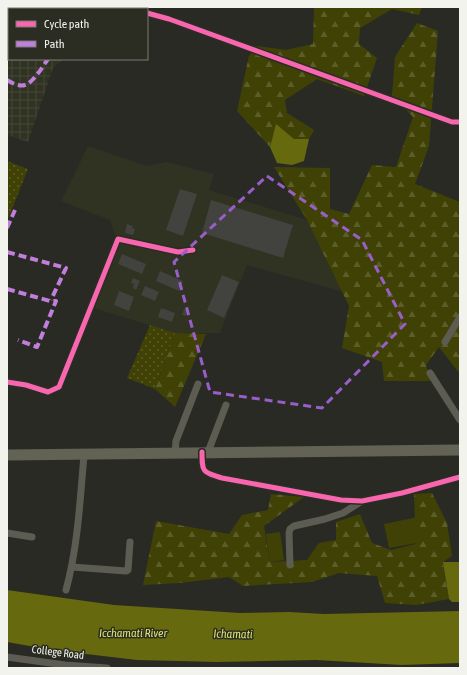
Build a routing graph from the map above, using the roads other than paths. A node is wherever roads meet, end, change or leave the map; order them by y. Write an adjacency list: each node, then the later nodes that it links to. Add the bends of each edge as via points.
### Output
1 (148, 14): 2 (street, via 452,122)
2 (460, 122)
3 (193, 250): 7 (street, via 178,252 118,239 59,387 48,392)
4 (460, 317): 5 (street)
5 (445, 342)
6 (430, 373): 10 (street)
7 (7, 382)
8 (198, 384): 13 (street, via 176,441)
9 (226, 405): 12 (street)
10 (460, 420)
11 (460, 450): 12 (highway)
12 (205, 452): 13 (highway); 17 (street, via 202,467 204,471 222,478 341,500)
13 (175, 453): 15 (highway)
14 (7, 455): 15 (highway)
15 (84, 455): 22 (street)
16 (460, 477): 17 (street)
17 (362, 501): 21 (street, via 343,513 290,529)
18 (7, 533): 19 (street)
19 (32, 537)
20 (130, 542): 22 (street, via 130,565 126,571)
21 (290, 565)
22 (72, 566): 23 (street)
23 (66, 590)
24 (7, 657): 25 (street, College Road)
25 (107, 668)

